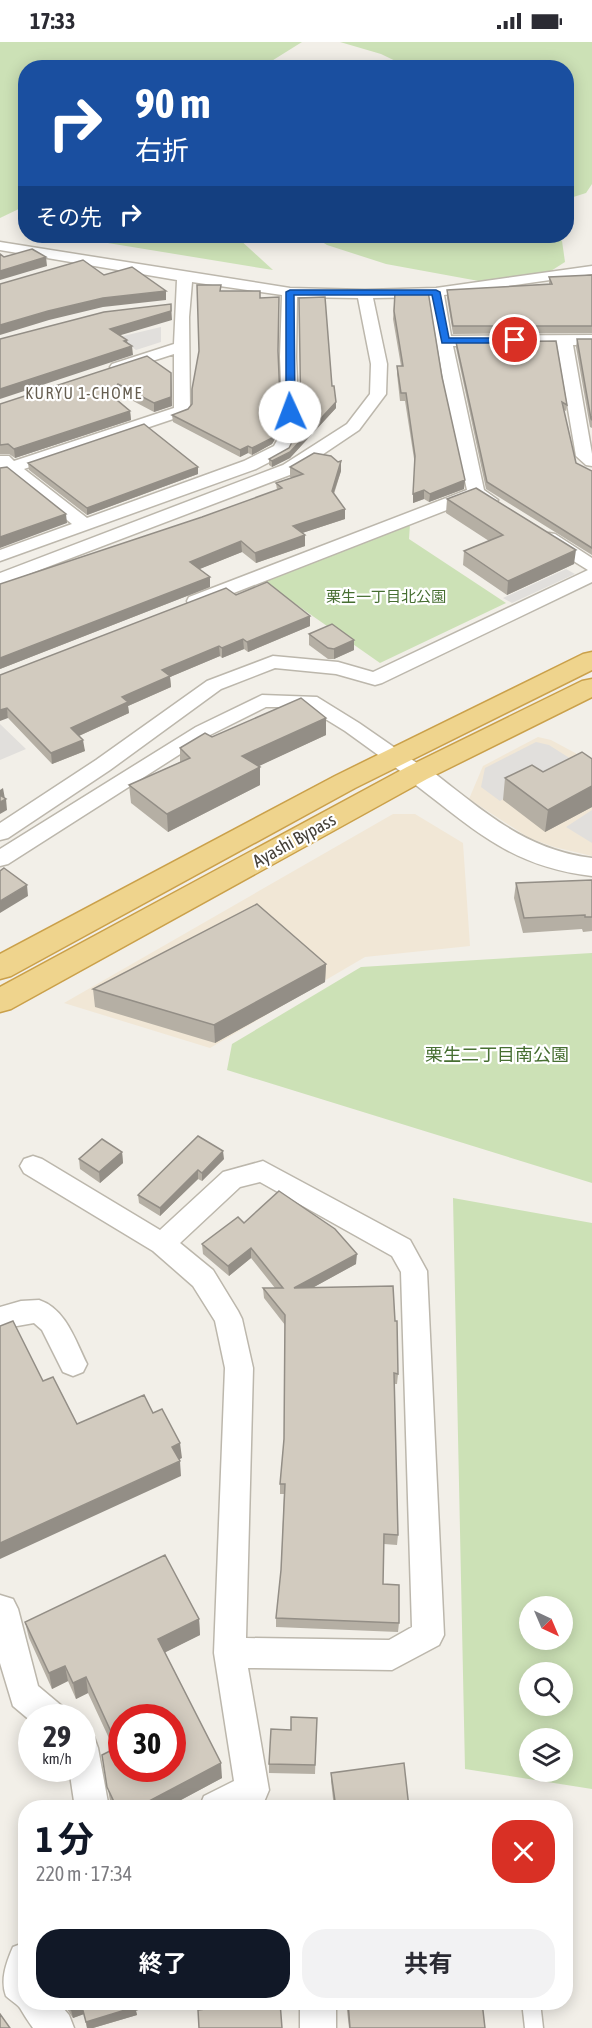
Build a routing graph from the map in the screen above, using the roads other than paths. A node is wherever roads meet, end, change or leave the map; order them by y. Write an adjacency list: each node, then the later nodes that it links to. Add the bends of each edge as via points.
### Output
1 (0, 246): 2 (street)
2 (88, 261): 3 (street); 5 (street)
3 (55, 271)
4 (589, 271): 6 (street); 8 (street)
5 (185, 277): 7 (street); 13 (street, via 177,306)
6 (592, 288)
7 (290, 292): 9 (street); 19 (street, via 291,430 281,449 250,465)
8 (436, 292): 9 (street); 12 (street)
9 (365, 294): 24 (street, via 379,364 378,394 353,427 289,469)
10 (564, 340): 11 (street); 12 (street); 15 (street, via 584,456)
11 (592, 340)
12 (445, 341): 17 (street)
13 (182, 346): 14 (street); 16 (street, via 182,411)
14 (102, 372)
15 (592, 461)
16 (4, 465): 19 (street)
17 (476, 492): 18 (street); 25 (street)
18 (505, 510)
19 (85, 526): 21 (street)
20 (534, 529): 22 (street)
21 (0, 556)
22 (592, 566)
23 (592, 575): 29 (street, via 375,679 338,668 273,662 214,685)
24 (0, 579)
25 (181, 607)
26 (592, 660): 28 (highway, Ayashi Bypass)
27 (592, 687): 28 (highway, Ayashi Bypass)
28 (405, 765): 30 (street, via 310,701 262,701 203,731); 31 (street, via 519,849 546,859); 32 (highway, Ayashi Bypass); 33 (highway, Ayashi Bypass)
29 (0, 833)
30 (0, 858)
31 (592, 867)
32 (0, 968)
33 (0, 1001)
34 (33, 1166): 35 (street)
35 (162, 1244): 39 (street, via 203,1278 228,1319 240,1368); 39 (street, via 232,1179 263,1171 401,1248 414,1271 428,1635 392,1654)
36 (0, 1318): 37 (street, via 39,1311 52,1322)
37 (73, 1364)
38 (2, 1610): 40 (street, via 24,1695)
39 (230, 1653): 43 (street, via 252,1790)
40 (35, 1704)
41 (88, 1782): 42 (street)
42 (91, 1800)
43 (232, 1800)
44 (41, 2010): 47 (street)
45 (318, 2010): 48 (street)
46 (532, 2010): 49 (lane)
47 (56, 2028)
48 (318, 2028)
49 (534, 2028)

